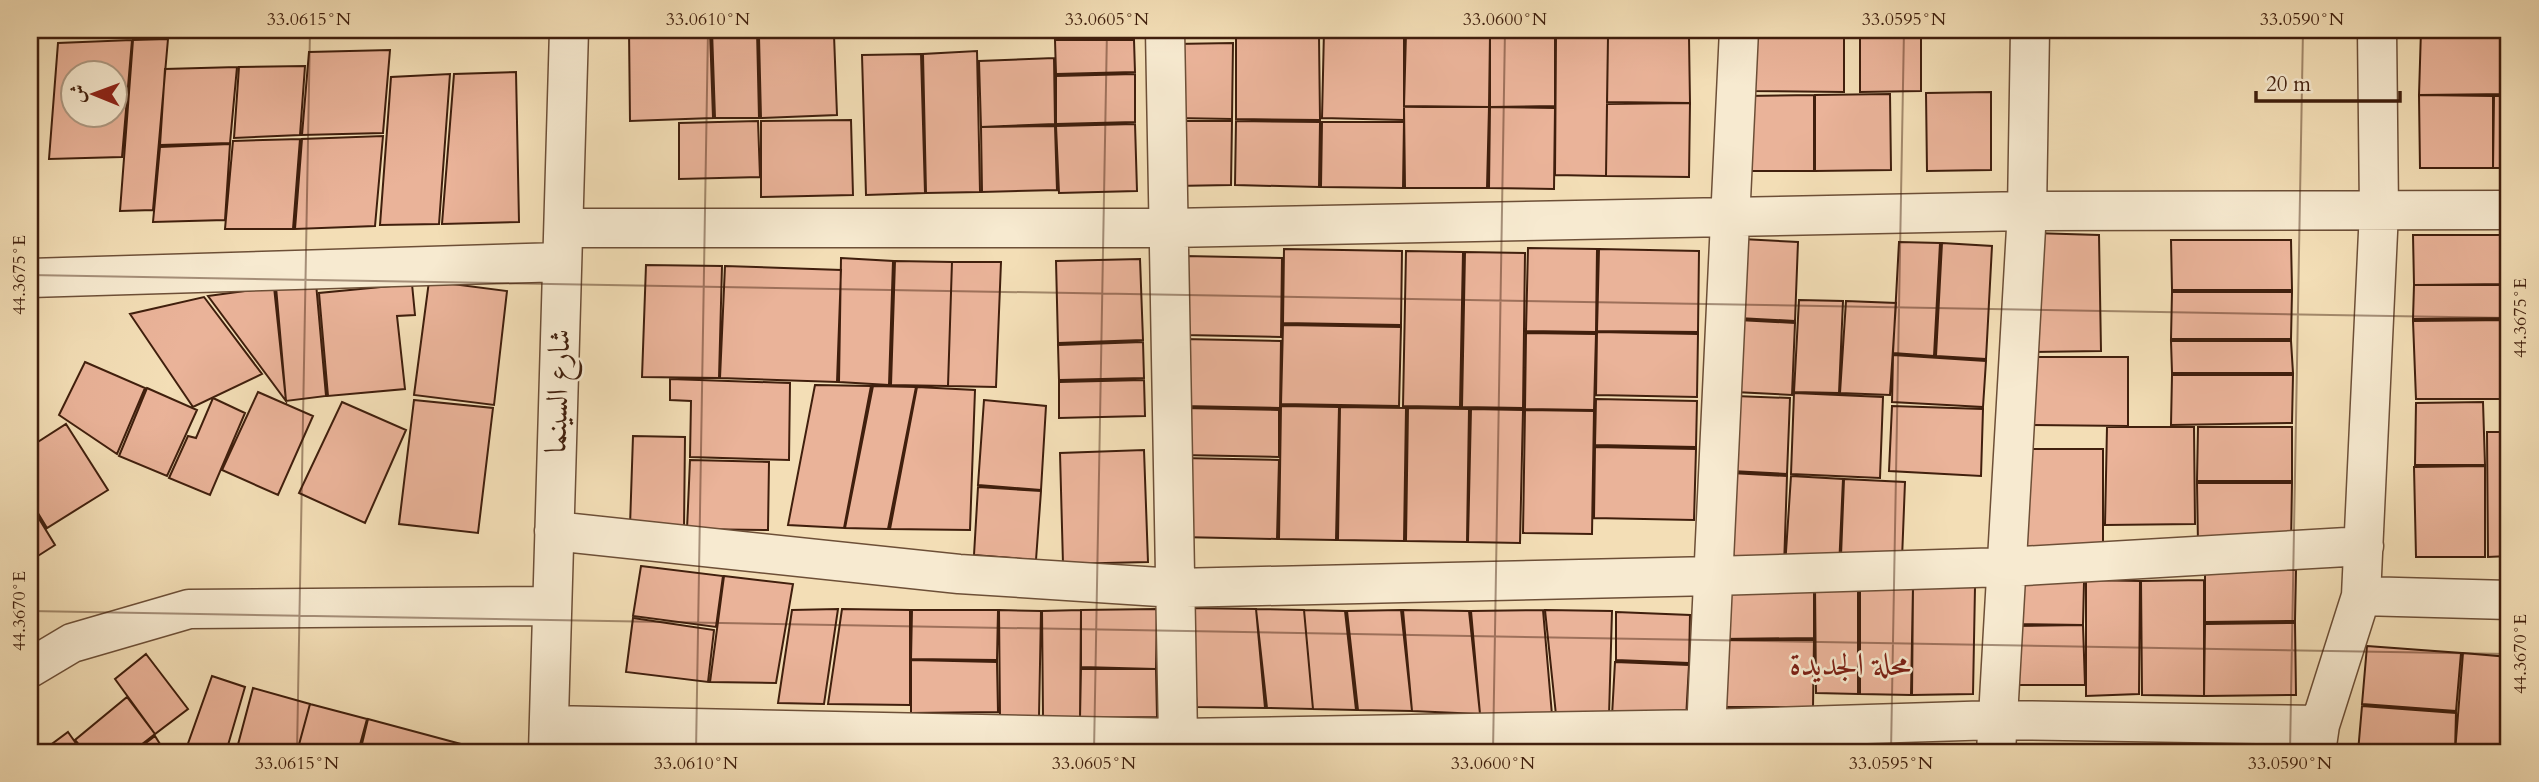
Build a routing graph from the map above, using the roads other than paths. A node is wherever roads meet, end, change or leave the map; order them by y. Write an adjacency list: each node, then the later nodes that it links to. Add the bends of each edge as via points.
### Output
1 (569, 30): 11 (street, شارع السينما)
2 (1165, 30): 10 (street)
3 (1739, 30): 9 (street)
4 (2030, 30): 7 (street)
5 (2377, 30): 8 (street)
6 (2509, 210): 8 (street)
7 (2027, 211): 8 (street); 9 (street); 15 (street)
8 (2379, 211): 14 (street)
9 (1730, 218): 10 (street); 16 (street)
10 (1169, 228): 11 (street); 17 (street)
11 (563, 245): 12 (street); 13 (street, شارع السينما)
12 (30, 278)
13 (554, 531): 17 (street, via 958,574); 20 (street, شارع السينما)
14 (2364, 546): 15 (street); 18 (street)
15 (2006, 567): 16 (street); 22 (street)
16 (1713, 576): 17 (street); 26 (street)
17 (1175, 588): 23 (street)
18 (2361, 596): 19 (street); 25 (street)
19 (2509, 600)
20 (552, 606): 21 (street, via 190,609 72,643); 24 (street, شارع السينما)
21 (30, 668)
22 (1997, 736): 25 (street); 26 (street)
23 (1178, 738): 24 (street); 26 (street)
24 (548, 739)
25 (2318, 739)
26 (1705, 741)

